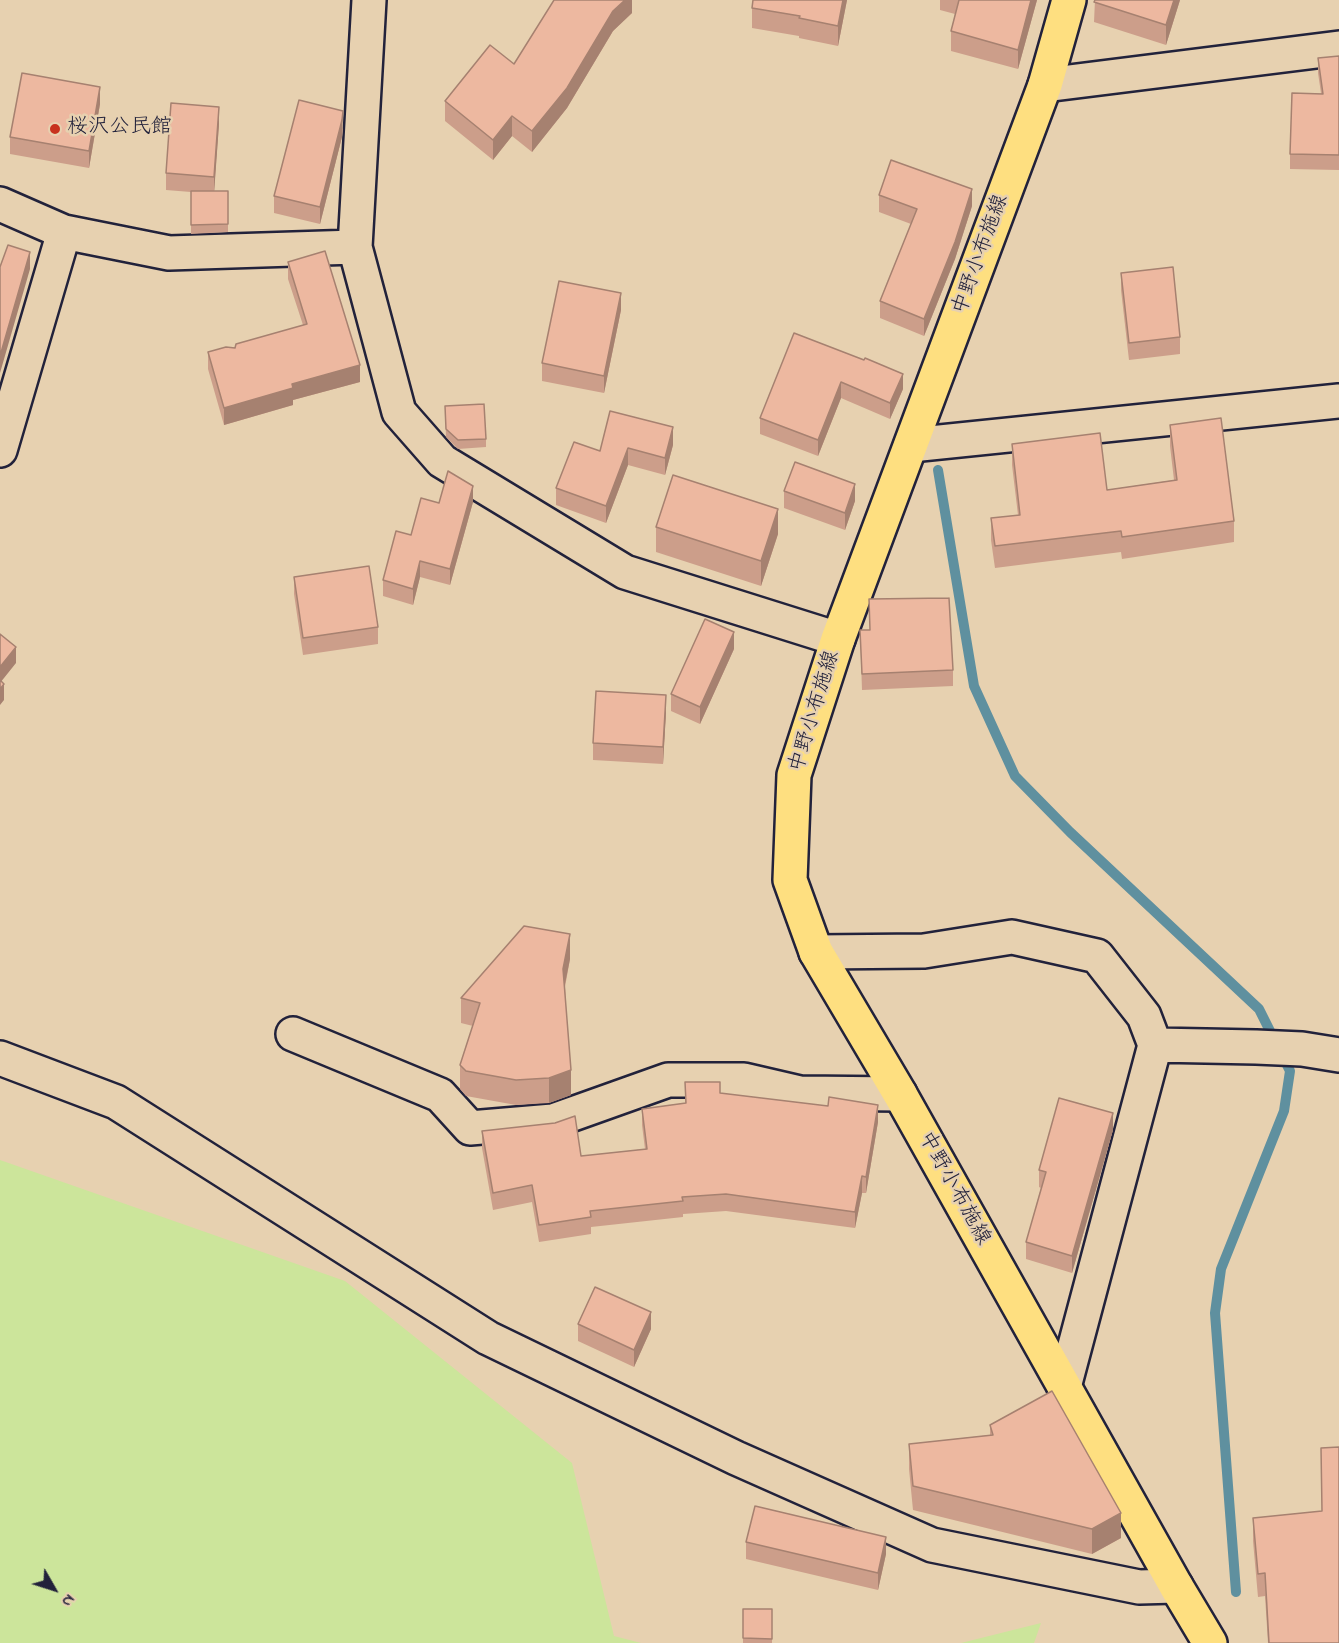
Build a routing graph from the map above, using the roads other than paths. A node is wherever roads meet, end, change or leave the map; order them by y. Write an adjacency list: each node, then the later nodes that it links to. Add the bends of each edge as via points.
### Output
1 (369, 0): 7 (street)
2 (1069, 0): 4 (main road, 中野小布施線)
3 (1339, 48): 4 (street)
4 (1045, 85): 9 (main road, 中野小布施線)
5 (0, 204): 6 (street)
6 (64, 232): 7 (street, via 170,253); 10 (street)
7 (356, 247): 11 (street, via 399,412 442,461 625,572)
8 (1339, 401): 9 (street)
9 (911, 445): 11 (main road, 中野小布施線)
10 (0, 450)
11 (838, 639): 12 (main road, 中野小布施線, via 794,775 790,880)
12 (816, 952): 14 (street, via 924,951 1012,937 1097,956 1144,1017); 17 (main road, 中野小布施線)
13 (293, 1034): 17 (street, via 440,1095 470,1128 553,1121 668,1080 744,1080 800,1093)
14 (1155, 1045): 15 (street, via 1302,1049); 18 (street)
15 (1339, 1055)
16 (0, 1058): 19 (street, via 116,1102 488,1338 736,1458 932,1545 1139,1587)
17 (900, 1095): 18 (main road, 中野小布施線)
18 (1064, 1387): 19 (main road, 中野小布施線)
19 (1176, 1587): 20 (main road, 中野小布施線)
20 (1210, 1643)

